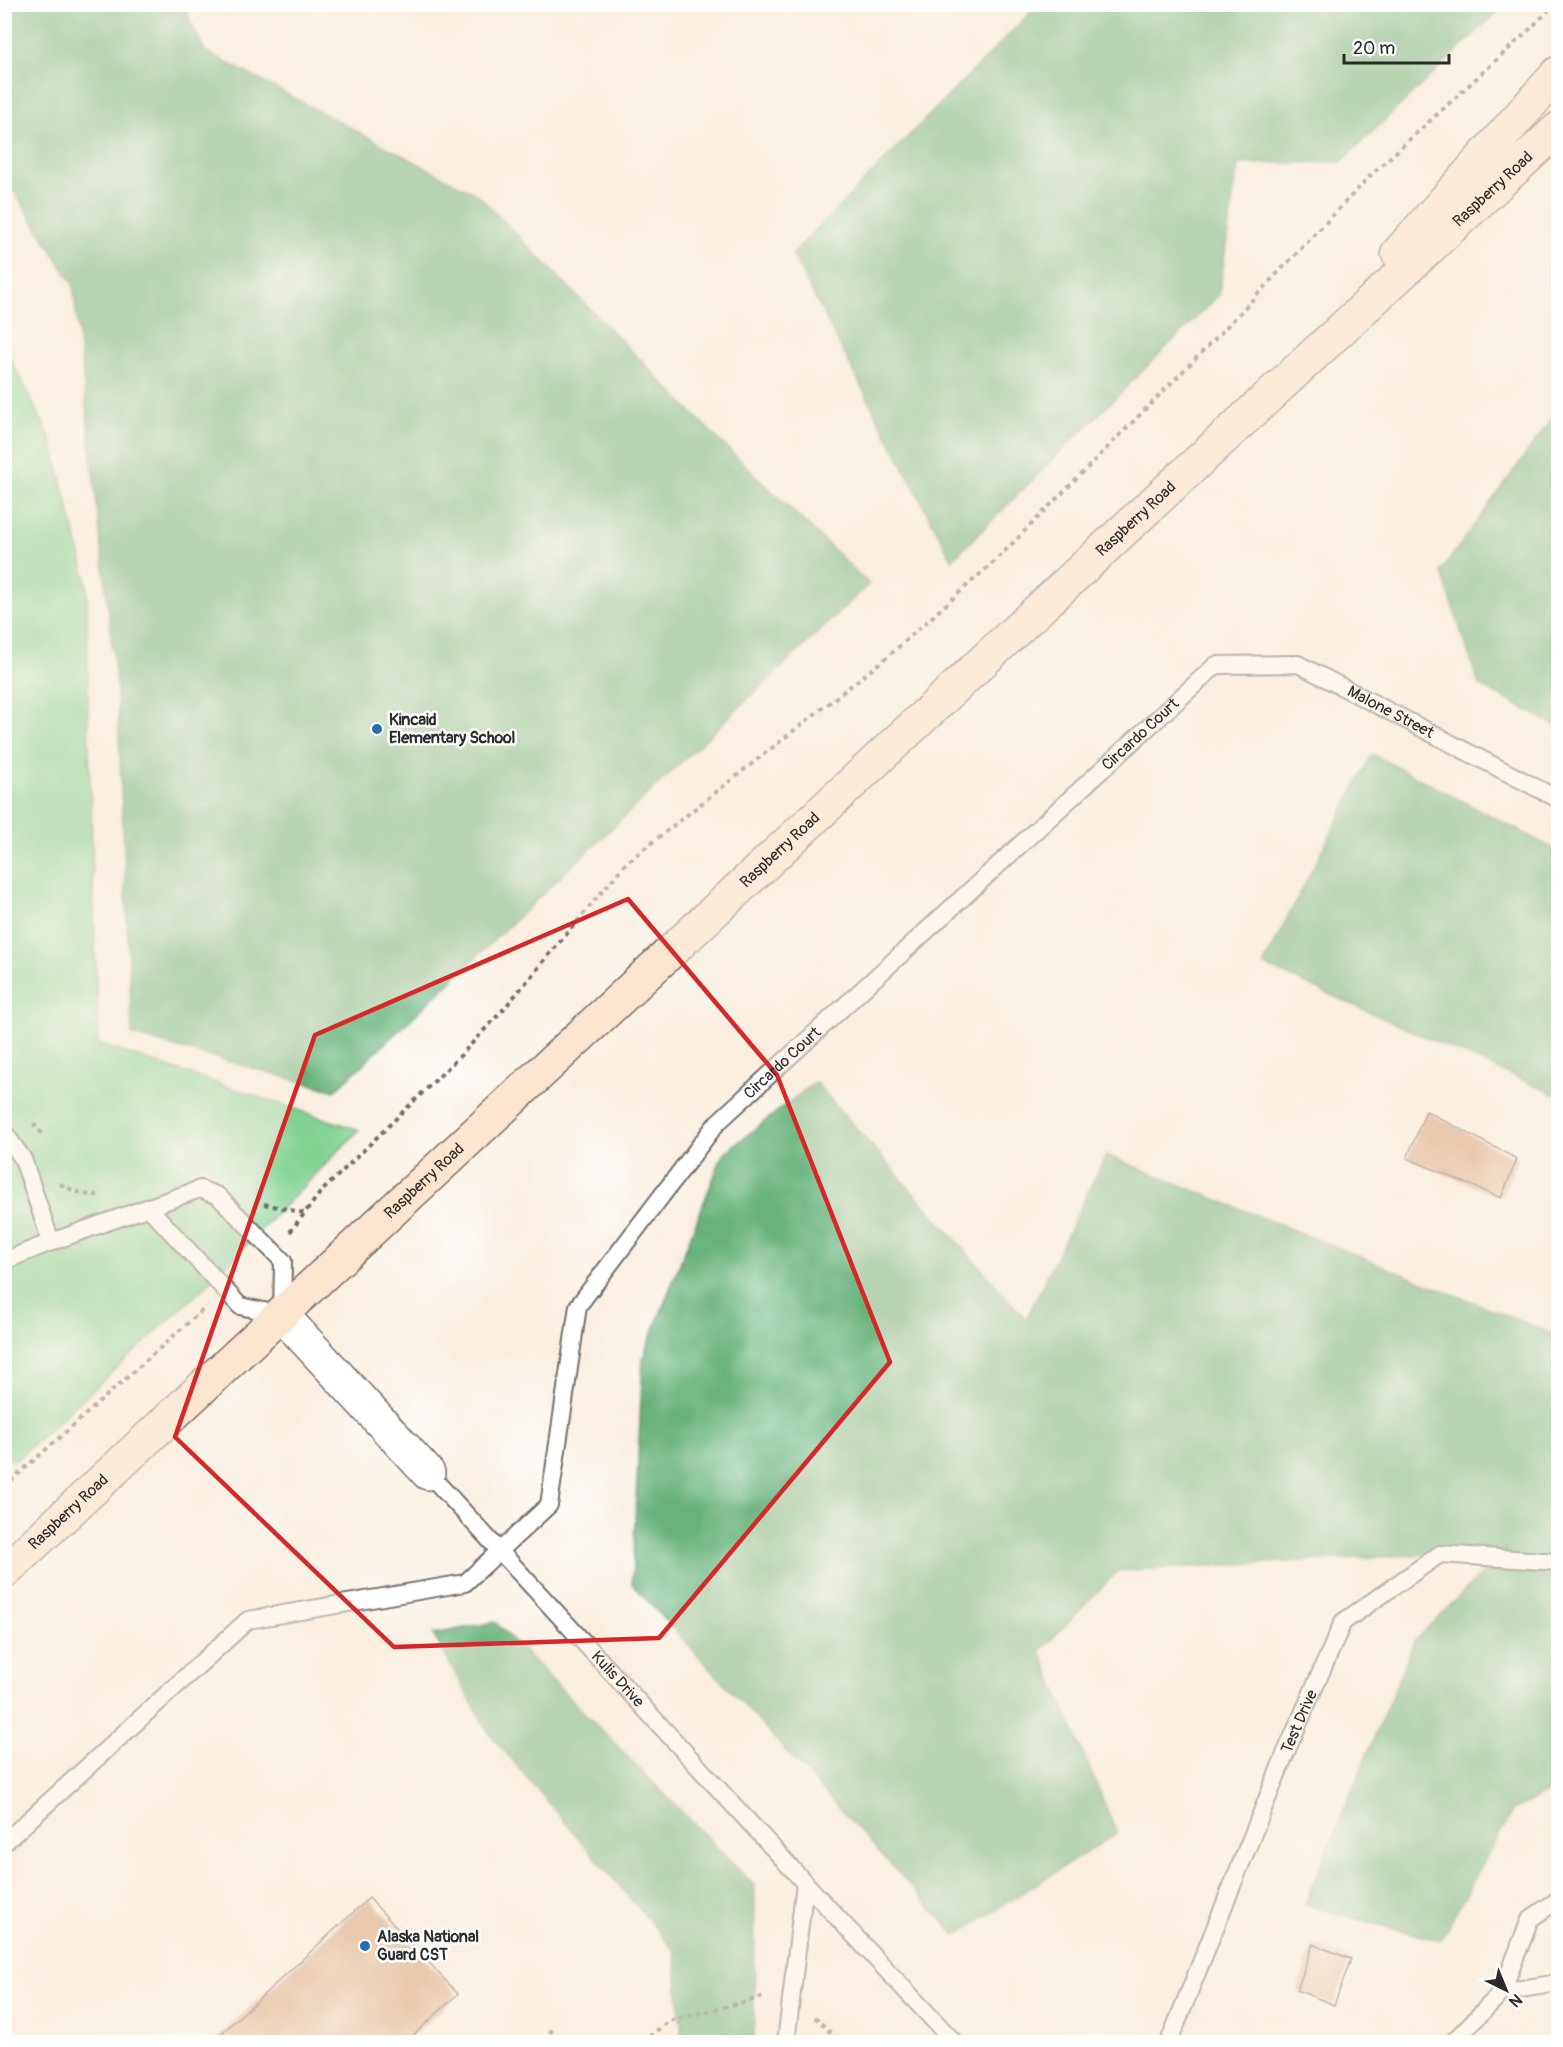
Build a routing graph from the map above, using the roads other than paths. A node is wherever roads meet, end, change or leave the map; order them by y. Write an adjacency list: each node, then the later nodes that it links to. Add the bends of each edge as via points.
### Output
1 (1558, 73): 3 (main road)
2 (1558, 129): 3 (main road, Raspberry Road)
3 (1276, 392): 10 (main road, Raspberry Road)
4 (1216, 664): 5 (lane, Malone Street, via 1298,664); 12 (lane, Circardo Court, via 717,1123 578,1306 549,1505)
5 (1558, 799)
6 (4, 1132): 8 (lane, via 23,1159)
7 (149, 1208): 8 (lane); 10 (lane, via 240,1306); 10 (lane, via 200,1189 218,1196 283,1261)
8 (51, 1242): 9 (lane)
9 (4, 1261)
10 (282, 1315): 11 (street, Kulis Drive); 14 (main road, Raspberry Road)
11 (428, 1473): 12 (lane, Kulis Drive)
12 (499, 1552): 15 (lane, Circardo Court, via 465,1583 248,1620); 16 (lane, Kulis Drive)
13 (1558, 1562): 22 (lane, Test Drive, via 1440,1554 1343,1622 1286,1752)
14 (4, 1572)
15 (4, 1843)
16 (805, 1883): 20 (lane); 21 (lane, Kulis Drive)
17 (1558, 1900): 19 (lane, via 1530,1919)
18 (1558, 1983): 19 (lane)
19 (1502, 1992): 23 (lane)
20 (786, 2043)
21 (954, 2043)
22 (1170, 2043)
23 (1454, 2043)

